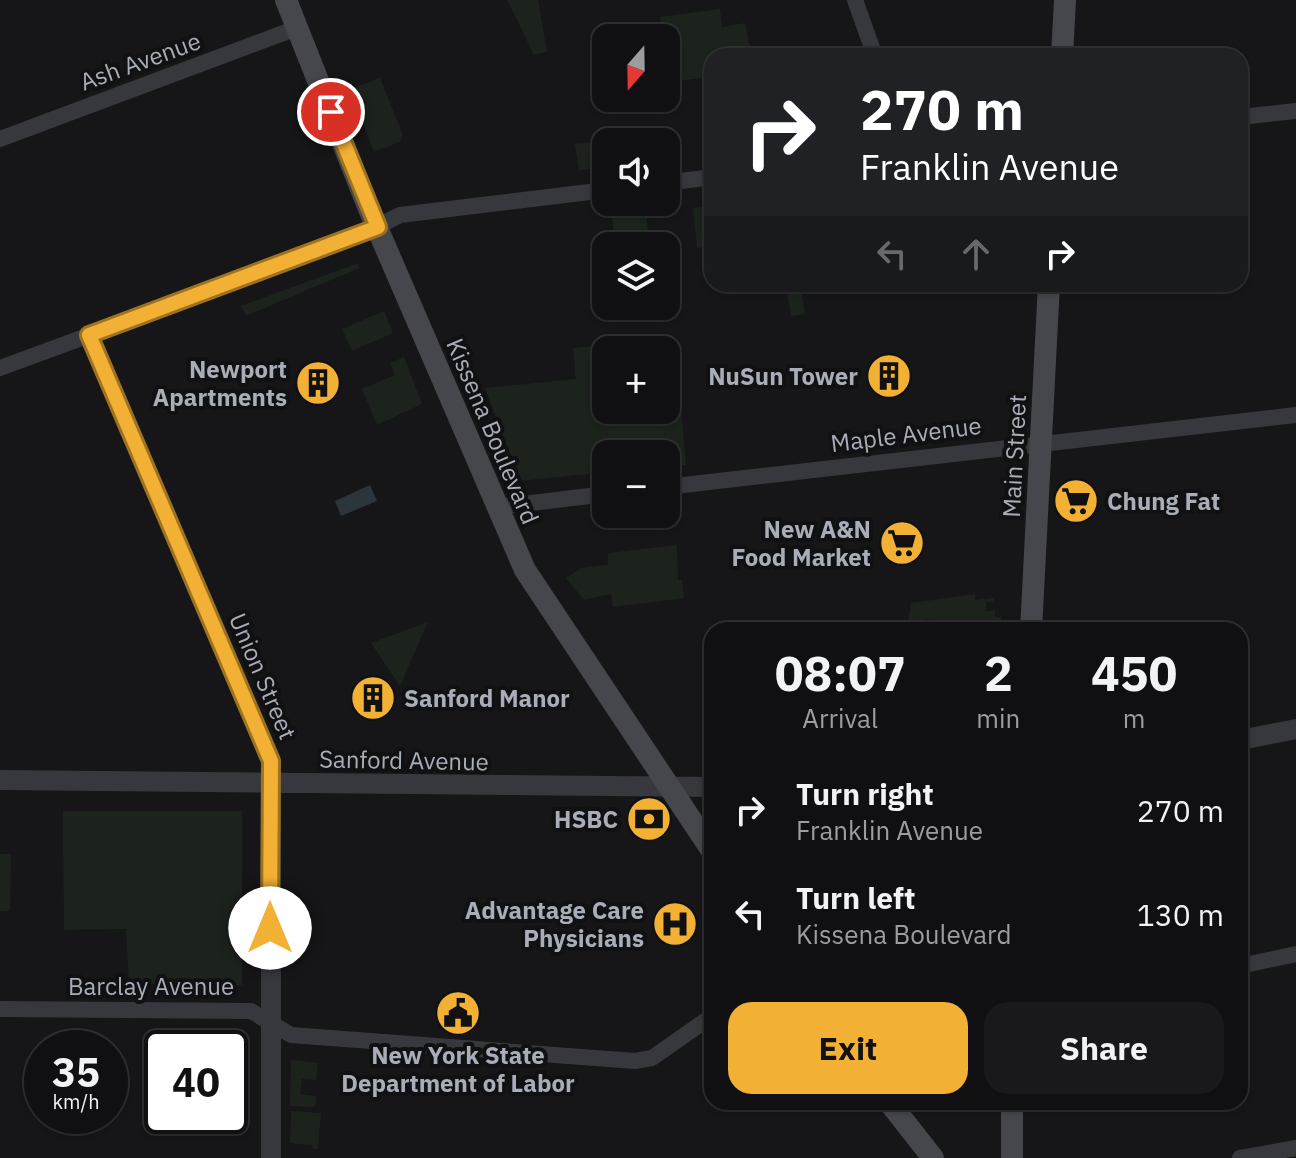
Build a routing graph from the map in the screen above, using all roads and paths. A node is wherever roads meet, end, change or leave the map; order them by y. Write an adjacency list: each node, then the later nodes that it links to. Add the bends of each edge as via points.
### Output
1 (286, 0): 4 (main road, Kissena Boulevard)
2 (855, 0): 5 (street)
3 (1065, 0): 6 (main road)
4 (297, 28): 9 (street, Ash Avenue); 13 (main road, Kissena Boulevard)
5 (872, 48)
6 (1062, 48)
7 (1296, 111): 8 (street)
8 (1248, 116)
9 (0, 139)
10 (704, 178): 11 (street)
11 (680, 181)
12 (592, 192): 13 (street, via 400,215)
13 (378, 227): 15 (street); 21 (main road, Kissena Boulevard)
14 (1049, 292): 18 (main road, Main Street)
15 (89, 335): 16 (street); 26 (street, Union Street, via 271,761)
16 (0, 368)
17 (1296, 415): 18 (street, Maple Avenue)
18 (1041, 442): 19 (street, Maple Avenue); 22 (main road, Main Street)
19 (680, 485)
20 (592, 496): 21 (street)
21 (498, 507): 27 (main road, Kissena Boulevard, via 543,601)
22 (1031, 622)
23 (1296, 729): 24 (street)
24 (1248, 738)
25 (0, 780): 26 (street, Sanford Avenue)
26 (271, 784): 27 (street, Sanford Avenue); 34 (street, Union Street)
27 (669, 787): 28 (street, Sanford Avenue); 29 (main road, Kissena Boulevard)
28 (704, 787)
29 (704, 839)
30 (1296, 954): 31 (street)
31 (1248, 964)
32 (0, 1009): 34 (street, Barclay Avenue, via 251,1011)
33 (704, 1022): 34 (street, Barclay Avenue, via 652,1058 635,1061 291,1035)
34 (270, 1023): 38 (street, Union Street)
35 (895, 1110): 39 (main road)
36 (1012, 1110): 40 (main road)
37 (1296, 1148): 41 (street)
38 (271, 1158)
39 (933, 1158)
40 (1012, 1158)
41 (1240, 1158)

